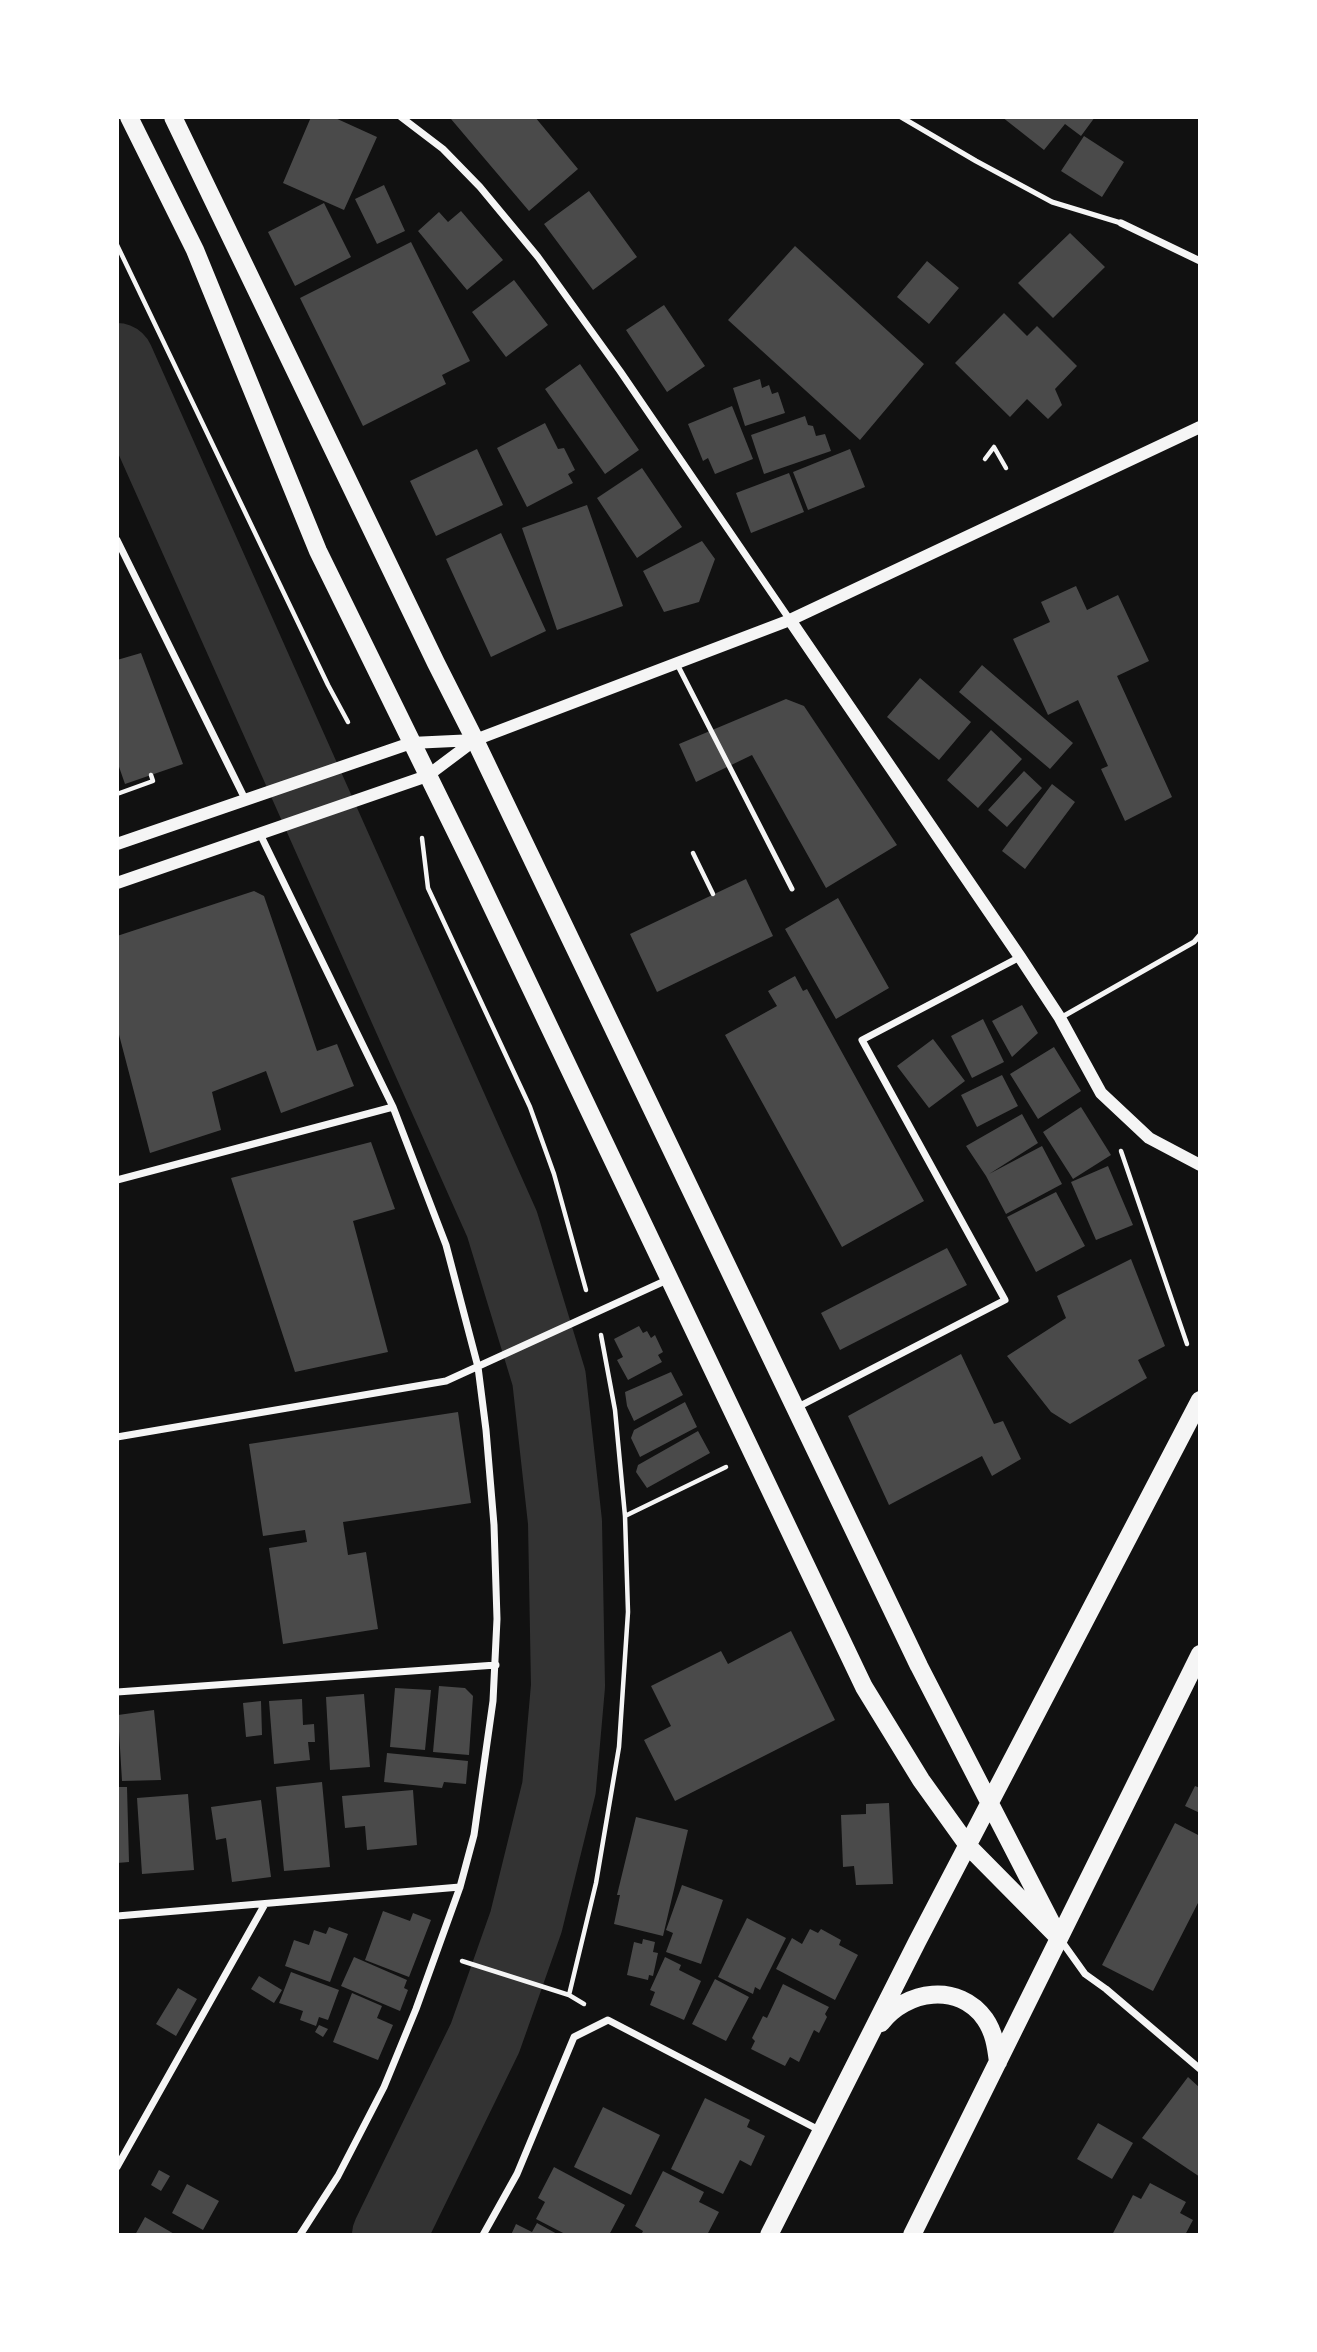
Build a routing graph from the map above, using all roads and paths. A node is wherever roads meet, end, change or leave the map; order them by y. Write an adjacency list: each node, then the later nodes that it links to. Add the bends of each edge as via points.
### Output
1 (129, 117): 16 (main road, via 195,250 318,551)
2 (173, 117): 15 (main road)
3 (401, 117): 12 (street, via 443,149 538,257)
4 (901, 117): 5 (lane, via 1052,202)
5 (1121, 223): 7 (street)
6 (117, 245): 14 (path)
7 (1200, 261)
8 (1200, 427): 12 (street)
9 (985, 459): 10 (path, via 994,447)
10 (1006, 468)
11 (117, 540): 20 (street)
12 (790, 620): 13 (street); 29 (street)
13 (677, 663): 15 (street); 26 (lane)
14 (348, 722)
15 (475, 740): 16 (street); 18 (street); 41 (main road)
16 (411, 743): 18 (main road); 20 (street)
17 (150, 775): 19 (path, via 153,780)
18 (428, 776): 21 (street); 35 (main road)
19 (117, 794)
20 (245, 799): 23 (street)
21 (260, 834): 25 (street); 32 (street)
22 (422, 838): 36 (path, via 428,888 530,1107)
23 (117, 844)
24 (693, 853): 27 (path)
25 (117, 883)
26 (792, 889)
27 (713, 894)
28 (1200, 935): 30 (lane, via 1194,943)
29 (1020, 957): 30 (street); 41 (street, via 862,1040 1005,1300)
30 (1059, 1018): 31 (street)
31 (1101, 1093): 33 (street, via 1149,1138); 38 (path)
32 (393, 1107): 34 (street); 39 (street, via 446,1245)
33 (1200, 1165)
34 (117, 1180)
35 (669, 1279): 39 (street); 49 (main road, via 864,1687)
36 (586, 1290)
37 (600, 1334): 44 (path, via 615,1410)
38 (1186, 1344)
39 (478, 1367): 42 (street, via 446,1381); 46 (street, via 494,1525)
40 (1200, 1400): 48 (main road)
41 (796, 1408): 48 (main road, via 919,1666)
42 (117, 1437)
43 (727, 1466): 44 (path)
44 (625, 1516): 56 (path, via 628,1612 620,1747 596,1883)
45 (1200, 1654): 53 (main road)
46 (496, 1665): 47 (street); 50 (street, via 474,1835)
47 (117, 1692)
48 (991, 1804): 49 (main road); 53 (main road)
49 (969, 1847): 53 (main road); 57 (main road)
50 (460, 1887): 51 (street); 62 (street, via 384,2087 338,2176)
51 (265, 1904): 52 (street); 61 (street)
52 (117, 1916)
53 (1059, 1938): 58 (main road); 59 (street, via 1085,1974)
54 (465, 1961): 55 (path)
55 (555, 1990)
56 (569, 1995)
57 (866, 2043): 58 (main road, via 887,2015 904,2002 920,1995 951,1996 970,2004 985,2018 994,2036); 60 (main road)
58 (998, 2062): 65 (main road)
59 (1200, 2068)
60 (821, 2131): 63 (street, via 608,2020 573,2037 517,2174); 64 (main road)
61 (117, 2167)
62 (300, 2235)
63 (483, 2235)
64 (769, 2235)
65 (912, 2235)

